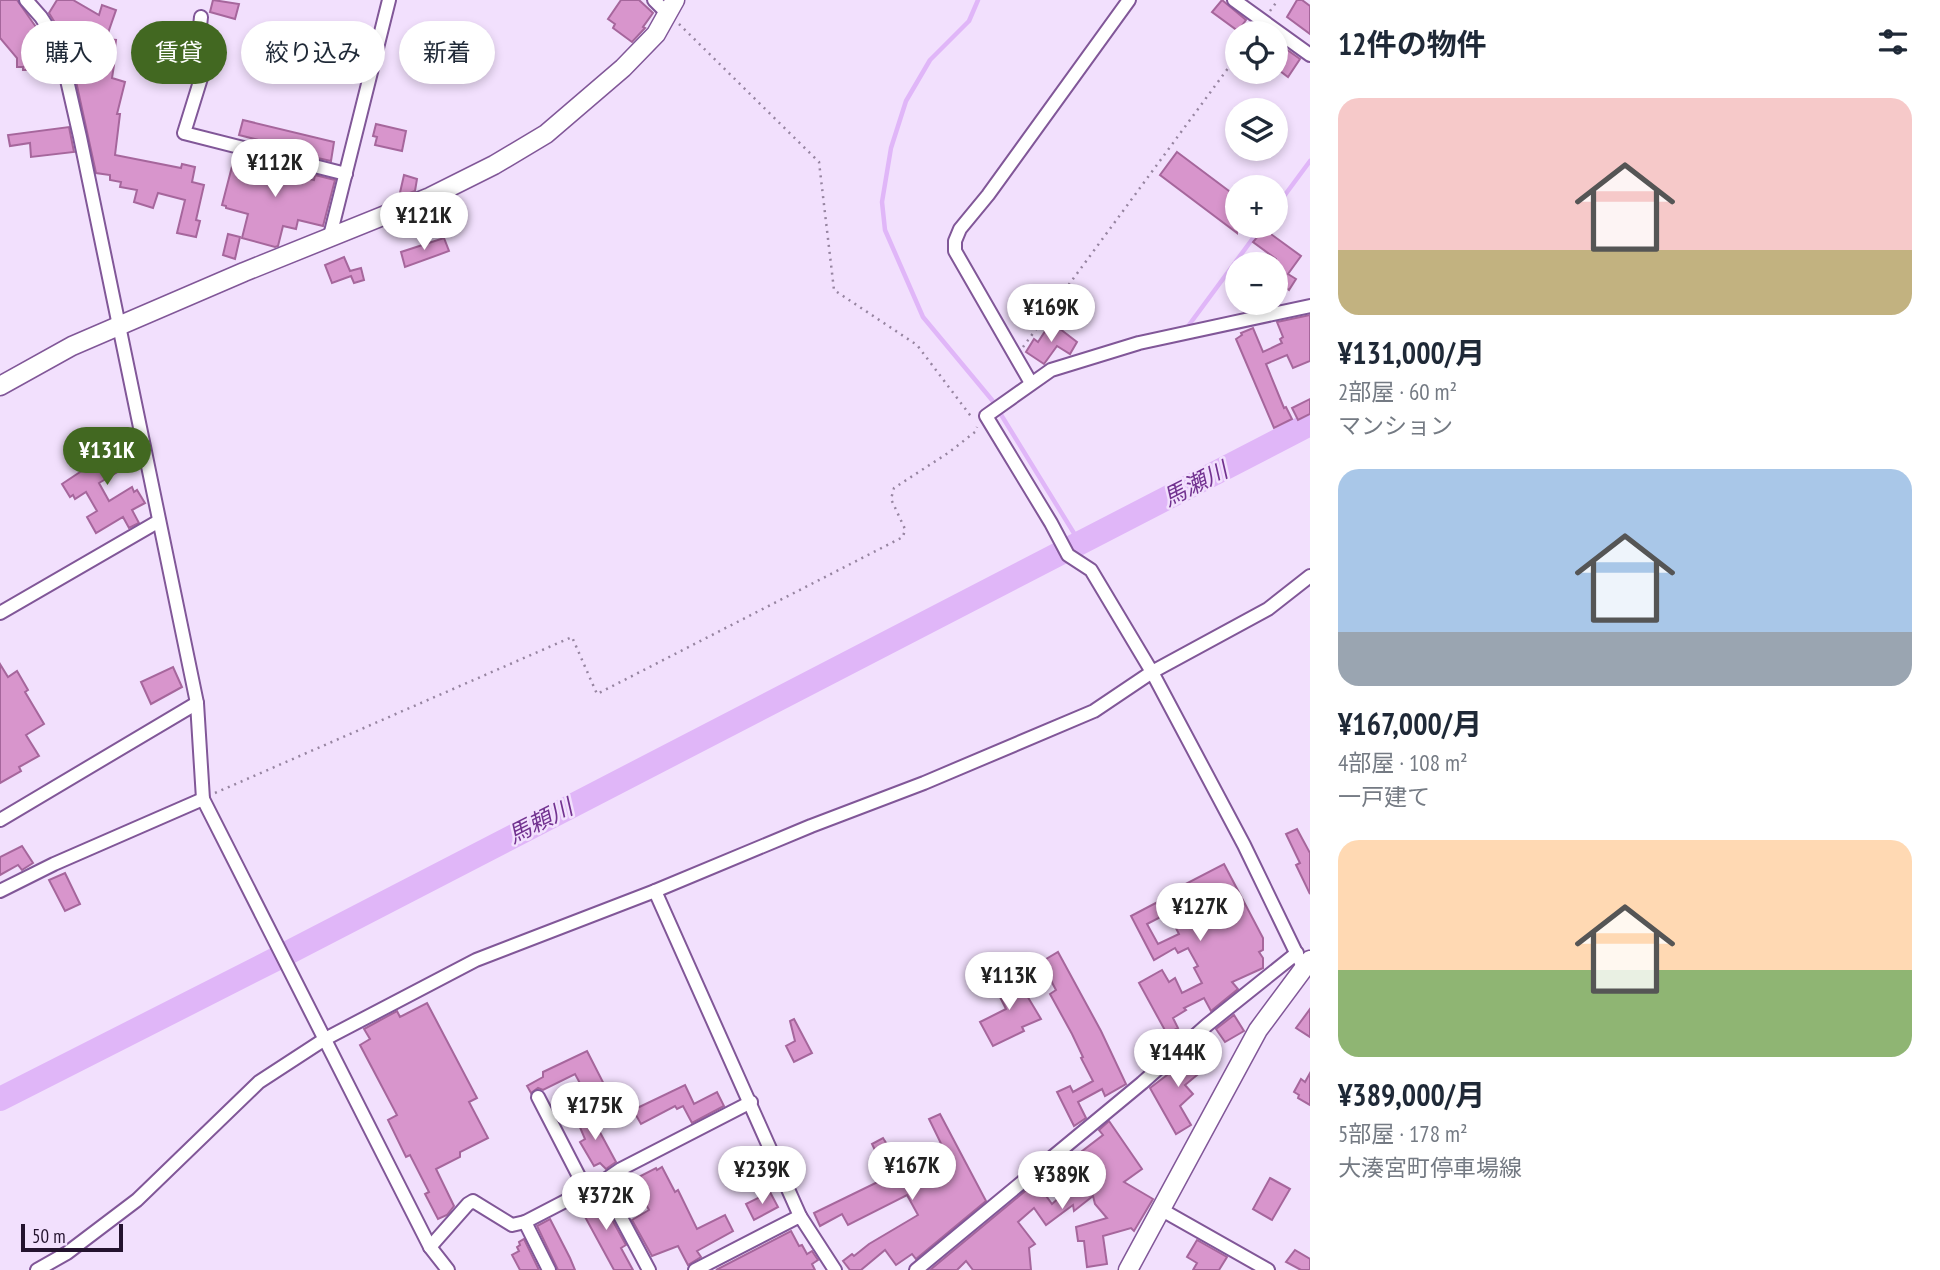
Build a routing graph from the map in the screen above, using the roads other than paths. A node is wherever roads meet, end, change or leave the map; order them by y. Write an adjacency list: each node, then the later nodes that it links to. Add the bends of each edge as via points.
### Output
1 (389, 0): 9 (street)
2 (654, 0): 6 (street)
3 (1129, 0): 13 (street, via 960,229 956,241 955,251)
4 (1234, 0): 8 (street)
5 (31, 2): 12 (street, via 59,45)
6 (671, 6): 10 (street, via 656,34 623,68 545,134 430,197)
7 (201, 17): 9 (street, via 202,75 184,132)
8 (1310, 55)
9 (345, 174): 10 (street)
10 (329, 240): 12 (street)
11 (1310, 306): 13 (street, via 1139,343 1051,370)
12 (118, 326): 14 (street); 15 (street)
13 (1031, 383): 18 (street, via 986,416 1068,555 1091,570)
14 (0, 386)
15 (159, 521): 17 (street); 19 (street)
16 (1310, 576): 18 (street, via 1268,609)
17 (0, 613)
18 (1152, 672): 23 (street, via 1094,711 1034,738); 24 (street)
19 (197, 703): 20 (street); 21 (street)
20 (203, 799): 22 (street); 25 (street)
21 (0, 820)
22 (0, 891)
23 (655, 891): 25 (street, via 476,960); 27 (street)
24 (1303, 960): 30 (street, via 1258,1030); 41 (street, via 1207,1025)
25 (325, 1039): 33 (street); 35 (street, via 259,1082 137,1200)
26 (538, 1097): 29 (street)
27 (751, 1102): 28 (street); 31 (street)
28 (602, 1182): 29 (street); 38 (street)
29 (586, 1190): 32 (street)
30 (1162, 1210): 42 (street); 43 (street)
31 (800, 1216): 34 (street); 40 (street)
32 (525, 1222): 33 (street, via 512,1225 473,1201); 37 (street)
33 (430, 1247): 36 (street)
34 (713, 1266): 39 (street)
35 (37, 1270)
36 (448, 1270)
37 (549, 1270)
38 (649, 1270)
39 (695, 1270)
40 (835, 1270)
41 (916, 1270)
42 (1128, 1270)
43 (1268, 1270)

